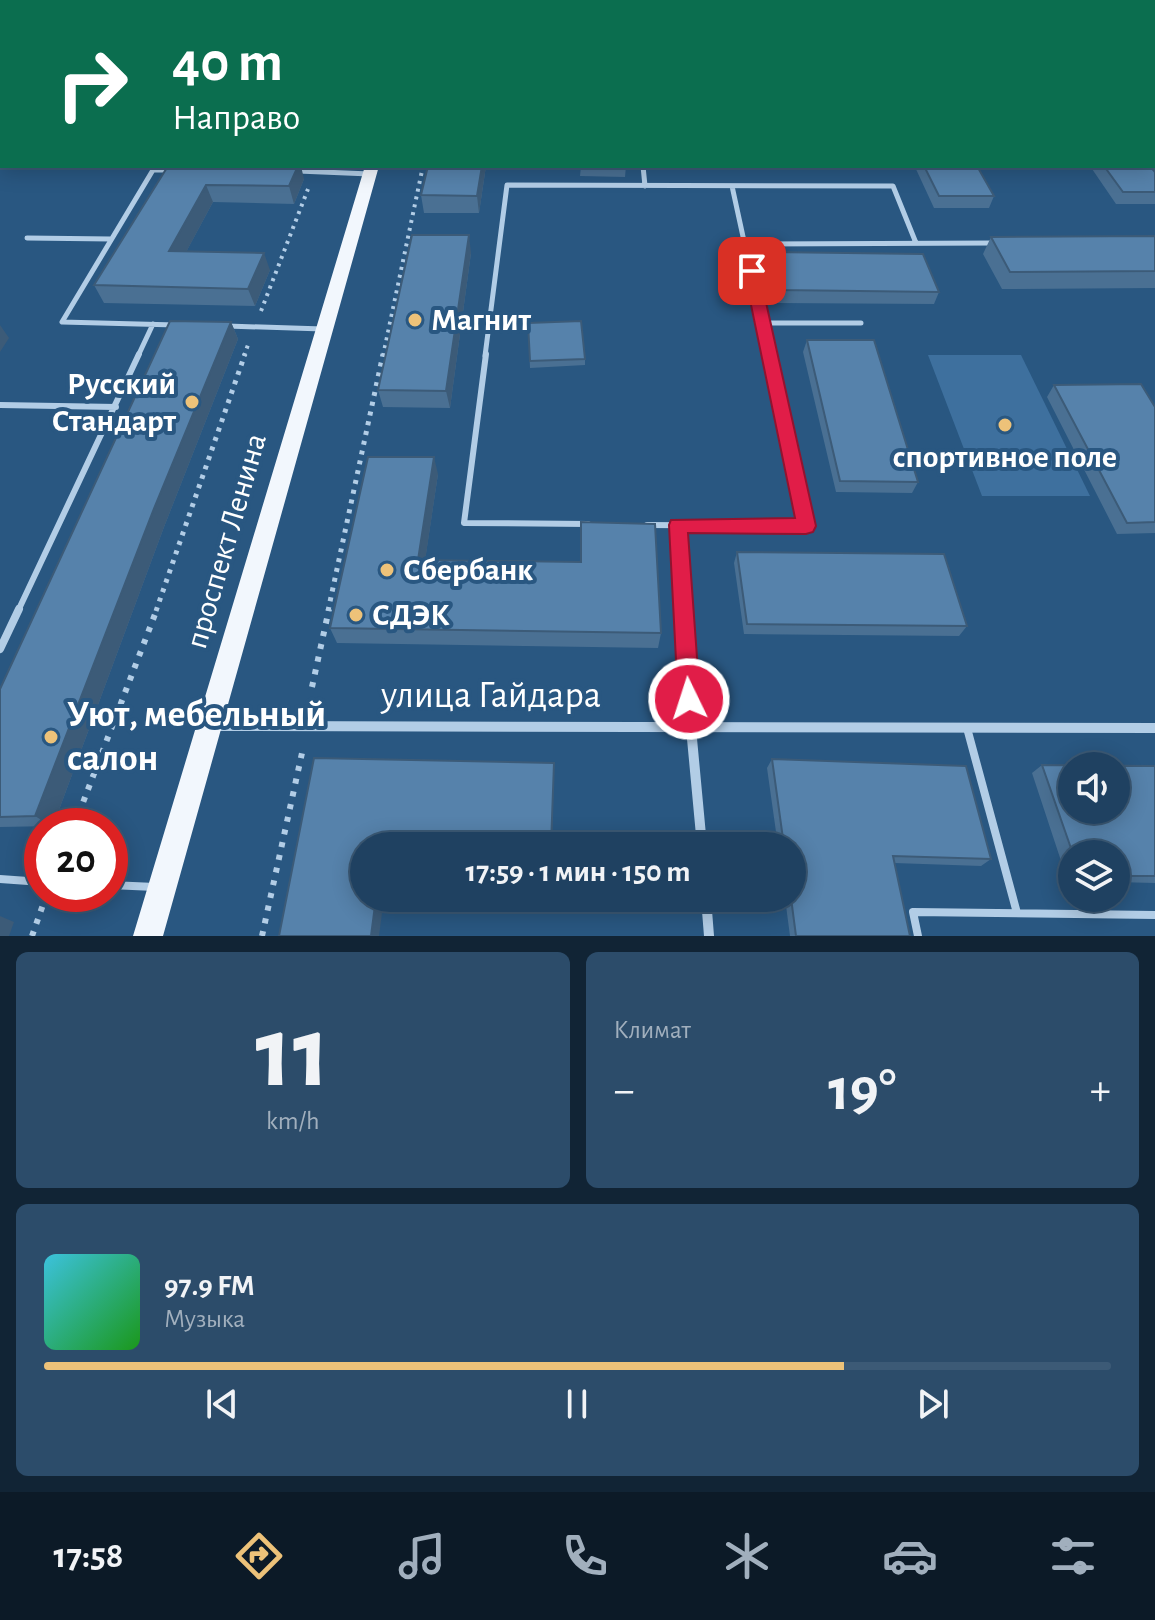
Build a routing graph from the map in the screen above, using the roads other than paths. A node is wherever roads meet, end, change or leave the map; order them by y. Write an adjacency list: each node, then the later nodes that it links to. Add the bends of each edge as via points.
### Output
1 (643, 168): 5 (lane)
2 (185, 170): 8 (lane, via 153,170)
3 (371, 170): 4 (lane); 17 (main road, проспект Ленина)
4 (286, 171)
5 (645, 186): 6 (lane); 20 (lane, via 507,185 464,523)
6 (732, 186): 9 (lane, via 893,186); 11 (lane)
7 (27, 238): 8 (lane)
8 (111, 239): 14 (lane, via 62,322)
9 (916, 243): 10 (lane); 11 (lane)
10 (996, 243)
11 (746, 244): 12 (lane)
12 (763, 323): 13 (lane); 22 (lane, via 806,526)
13 (861, 323)
14 (153, 324): 15 (lane); 19 (lane)
15 (182, 325)
16 (211, 326): 17 (lane)
17 (323, 329): 24 (main road, проспект Ленина)
18 (0, 405): 19 (lane)
19 (116, 407): 23 (lane)
20 (602, 525)
21 (632, 525): 22 (lane)
22 (678, 525): 25 (lane)
23 (0, 649)
24 (211, 726): 25 (street, улица Гайдара); 32 (main road, проспект Ленина)
25 (691, 728): 26 (street, улица Гайдара); 28 (street)
26 (967, 728): 27 (street, улица Гайдара); 34 (lane)
27 (1155, 728)
28 (701, 832)
29 (0, 879): 30 (lane)
30 (24, 881)
31 (128, 886): 32 (lane)
32 (163, 887): 36 (main road, проспект Ленина)
33 (707, 912): 37 (street)
34 (1017, 913): 35 (lane); 38 (lane, via 913,912)
35 (1155, 915)
36 (148, 936)
37 (709, 936)
38 (918, 936)

